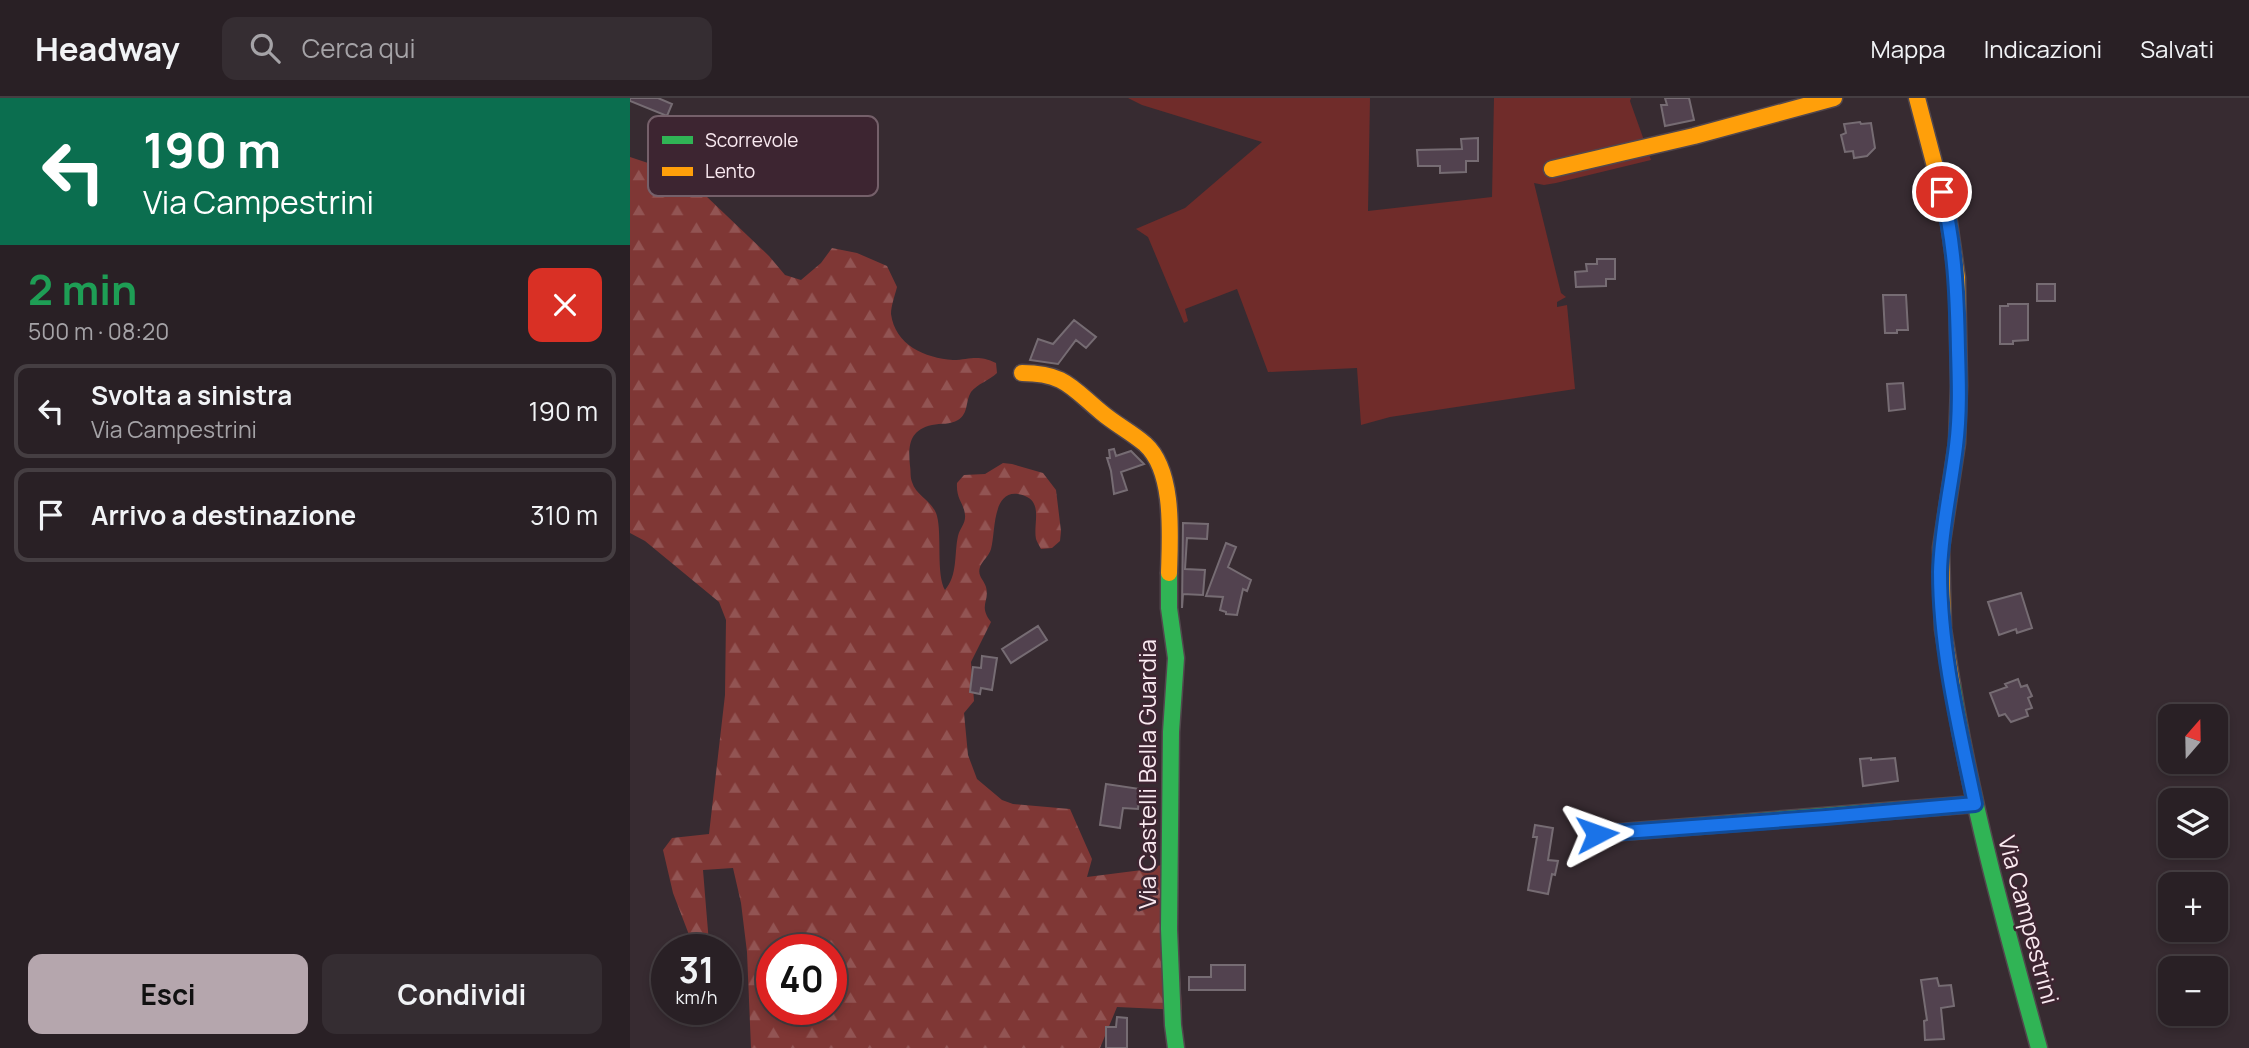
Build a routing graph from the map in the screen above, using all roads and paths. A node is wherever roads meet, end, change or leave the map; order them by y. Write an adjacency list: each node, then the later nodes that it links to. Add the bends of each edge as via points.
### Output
1 (1834, 98): 3 (street, via 1651,148)
2 (1917, 98): 5 (street, Via Campestrini, via 1948,216 1957,278 1957,443 1940,576 1943,629)
3 (1552, 169)
4 (1022, 373): 7 (street, Via Castelli Bella Guardia, via 1056,377 1082,393 1146,445 1163,475 1170,524 1169,608 1176,658 1169,929)
5 (1975, 804): 6 (street); 8 (street, Via Campestrini)
6 (1597, 834)
7 (1176, 1048)
8 (2039, 1048)

